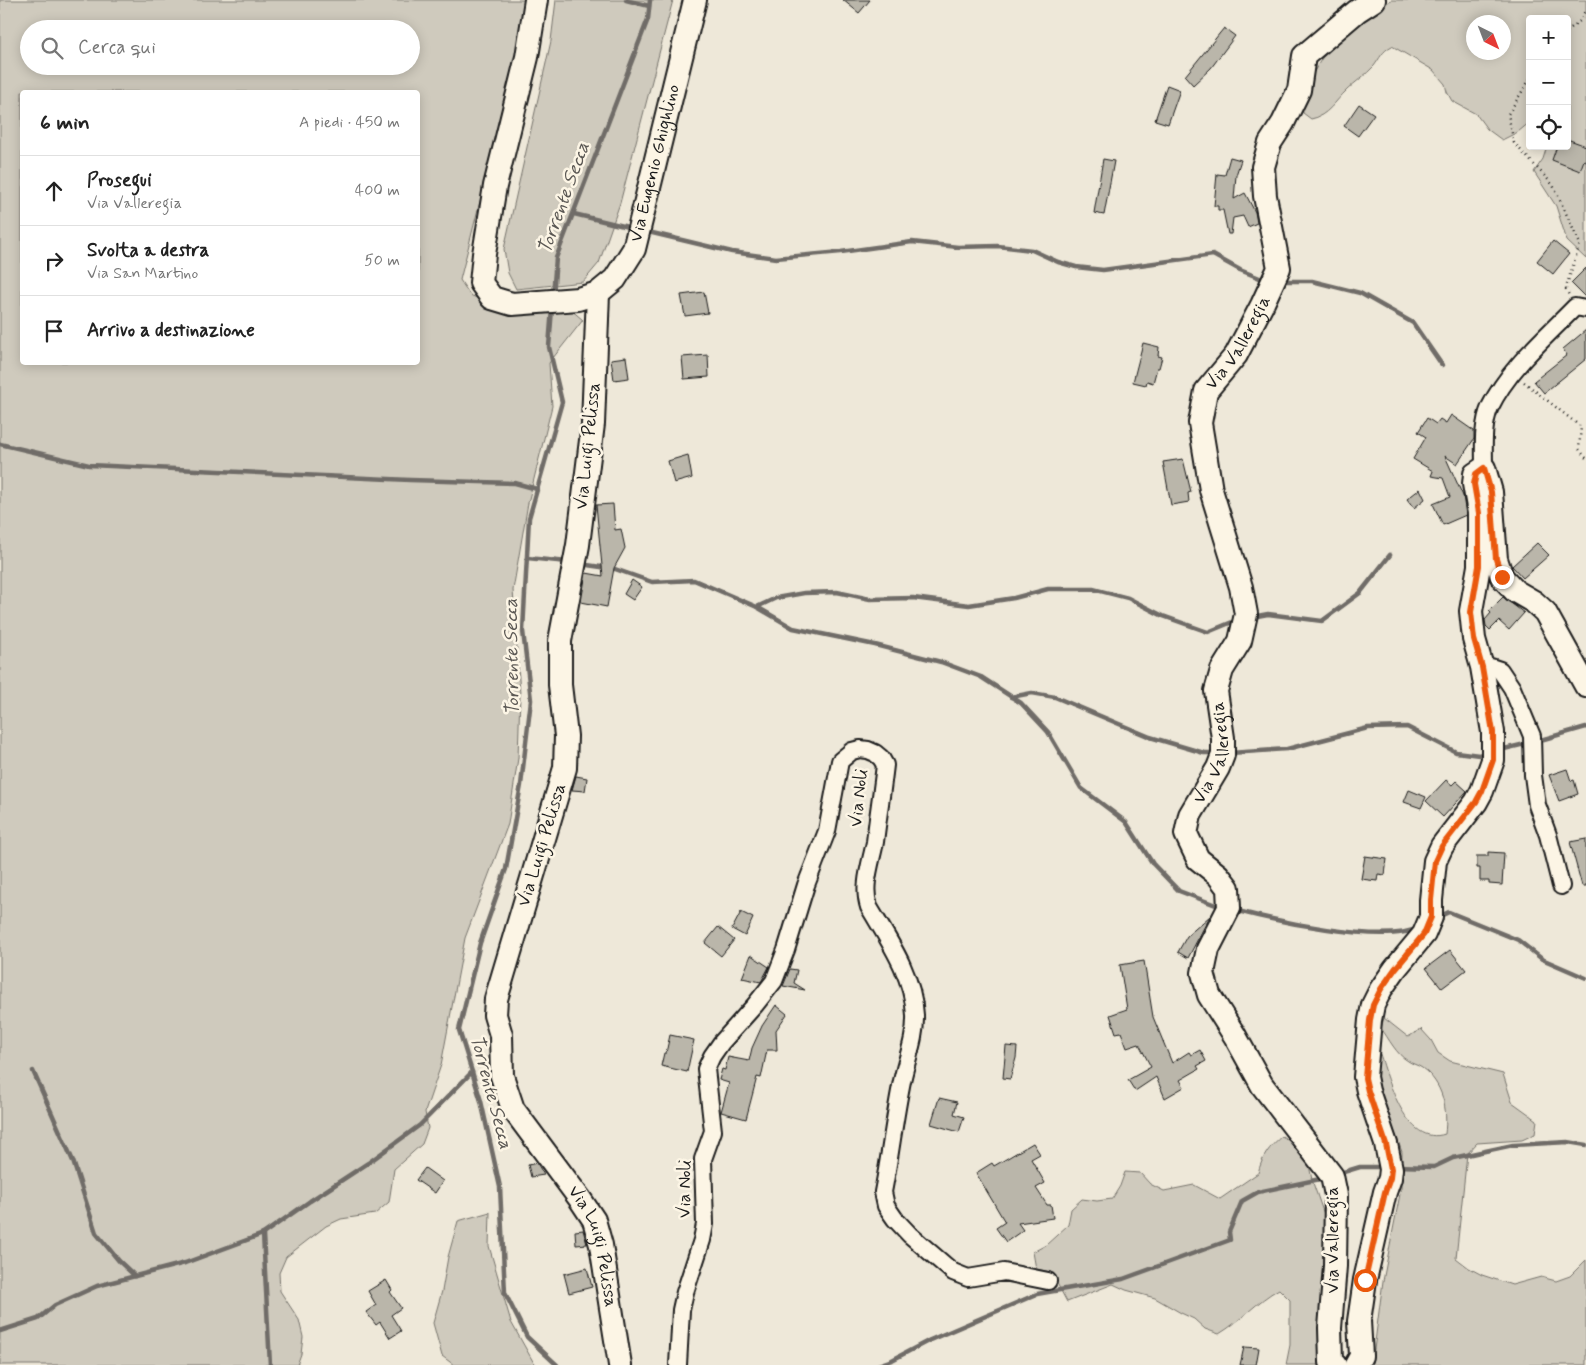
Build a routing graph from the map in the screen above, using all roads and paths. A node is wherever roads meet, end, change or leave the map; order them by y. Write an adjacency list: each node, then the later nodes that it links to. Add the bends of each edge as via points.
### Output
1 (536, 0): 7 (street, via 528,57 495,186 481,283 492,298 512,304)
2 (695, 0): 7 (street, Via Eugenio Ghighlino, via 634,249 615,279)
3 (1374, 0): 18 (street, Via Valleregia, via 1304,56 1298,90 1270,143 1263,167 1278,268 1236,355 1206,391 1200,423 1211,490 1241,587 1246,614 1240,641 1222,670 1216,691 1223,755 1190,815 1186,834 1198,859 1228,888 1229,908 1208,948 1203,973 1209,995 1262,1085 1332,1176 1336,1195 1330,1328 1331,1362)
4 (1586, 9): 5 (path, via 1580,21)
5 (1571, 28)
6 (1526, 85): 8 (path, via 1508,114 1514,143 1553,185 1580,244 1566,289)
7 (588, 296): 16 (street, Via Luigi Pelissa, via 593,424 578,544 560,641 565,768 496,999 495,1016 501,1035 502,1076 513,1108 594,1220)
8 (1580, 308): 9 (street)
9 (1512, 372): 10 (path, via 1581,427 1579,449); 11 (street, via 1490,408 1484,433)
10 (1586, 458)
11 (1484, 468): 12 (street, Via Valleregia, via 1476,474 1474,484 1479,513 1479,566 1471,612); 13 (street, via 1491,492 1496,559 1502,577 1515,591 1545,612)
12 (1482, 667): 14 (street, via 1492,666 1500,670 1512,688 1532,736 1537,805); 19 (street, Via Valleregia, via 1493,732 1493,760 1476,802 1442,846 1435,861 1431,917 1424,934 1381,989 1370,1020 1365,1078 1391,1169 1365,1280 1359,1321 1361,1356)
13 (1586, 686)
14 (1560, 886)
15 (1048, 1281): 17 (street, Via Noli, via 1004,1272 968,1278 953,1272 910,1234 886,1206 883,1192 915,1015 902,964 866,897 885,766 875,753 852,750 840,761 827,831 774,981 721,1042 706,1069 713,1131 703,1159 705,1224 681,1310)
16 (620, 1365)
17 (678, 1365)
18 (1335, 1365)
19 (1356, 1365)

